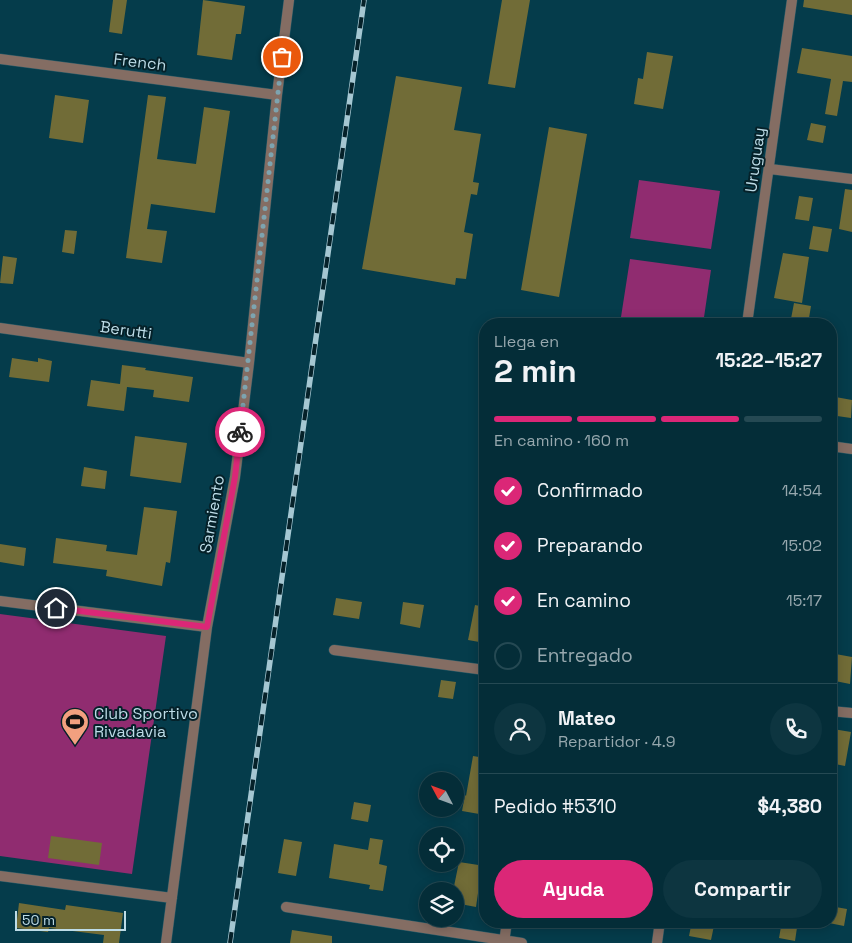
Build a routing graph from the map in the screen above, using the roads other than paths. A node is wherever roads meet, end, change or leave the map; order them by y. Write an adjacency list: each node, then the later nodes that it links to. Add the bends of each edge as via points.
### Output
1 (289, 0): 4 (street, Sarmiento)
2 (792, 0): 5 (street, Uruguay)
3 (0, 59): 4 (street, French)
4 (276, 96): 9 (street, Sarmiento)
5 (770, 169): 6 (street); 7 (street, Uruguay)
6 (852, 179)
7 (748, 318)
8 (0, 328): 9 (street, Berutti)
9 (249, 363): 13 (street, Sarmiento, via 235,477)
10 (837, 447): 11 (street)
11 (852, 449)
12 (0, 601): 13 (street)
13 (207, 627): 19 (street, Sarmiento)
14 (334, 650): 15 (street)
15 (479, 669)
16 (837, 712): 17 (street)
17 (852, 713)
18 (0, 876): 19 (street)
19 (172, 898): 24 (street, Sarmiento)
20 (286, 907): 23 (street)
21 (506, 928): 23 (street)
22 (659, 928): 26 (street)
23 (504, 942): 25 (street)
24 (166, 943)
25 (522, 943)
26 (657, 943)

